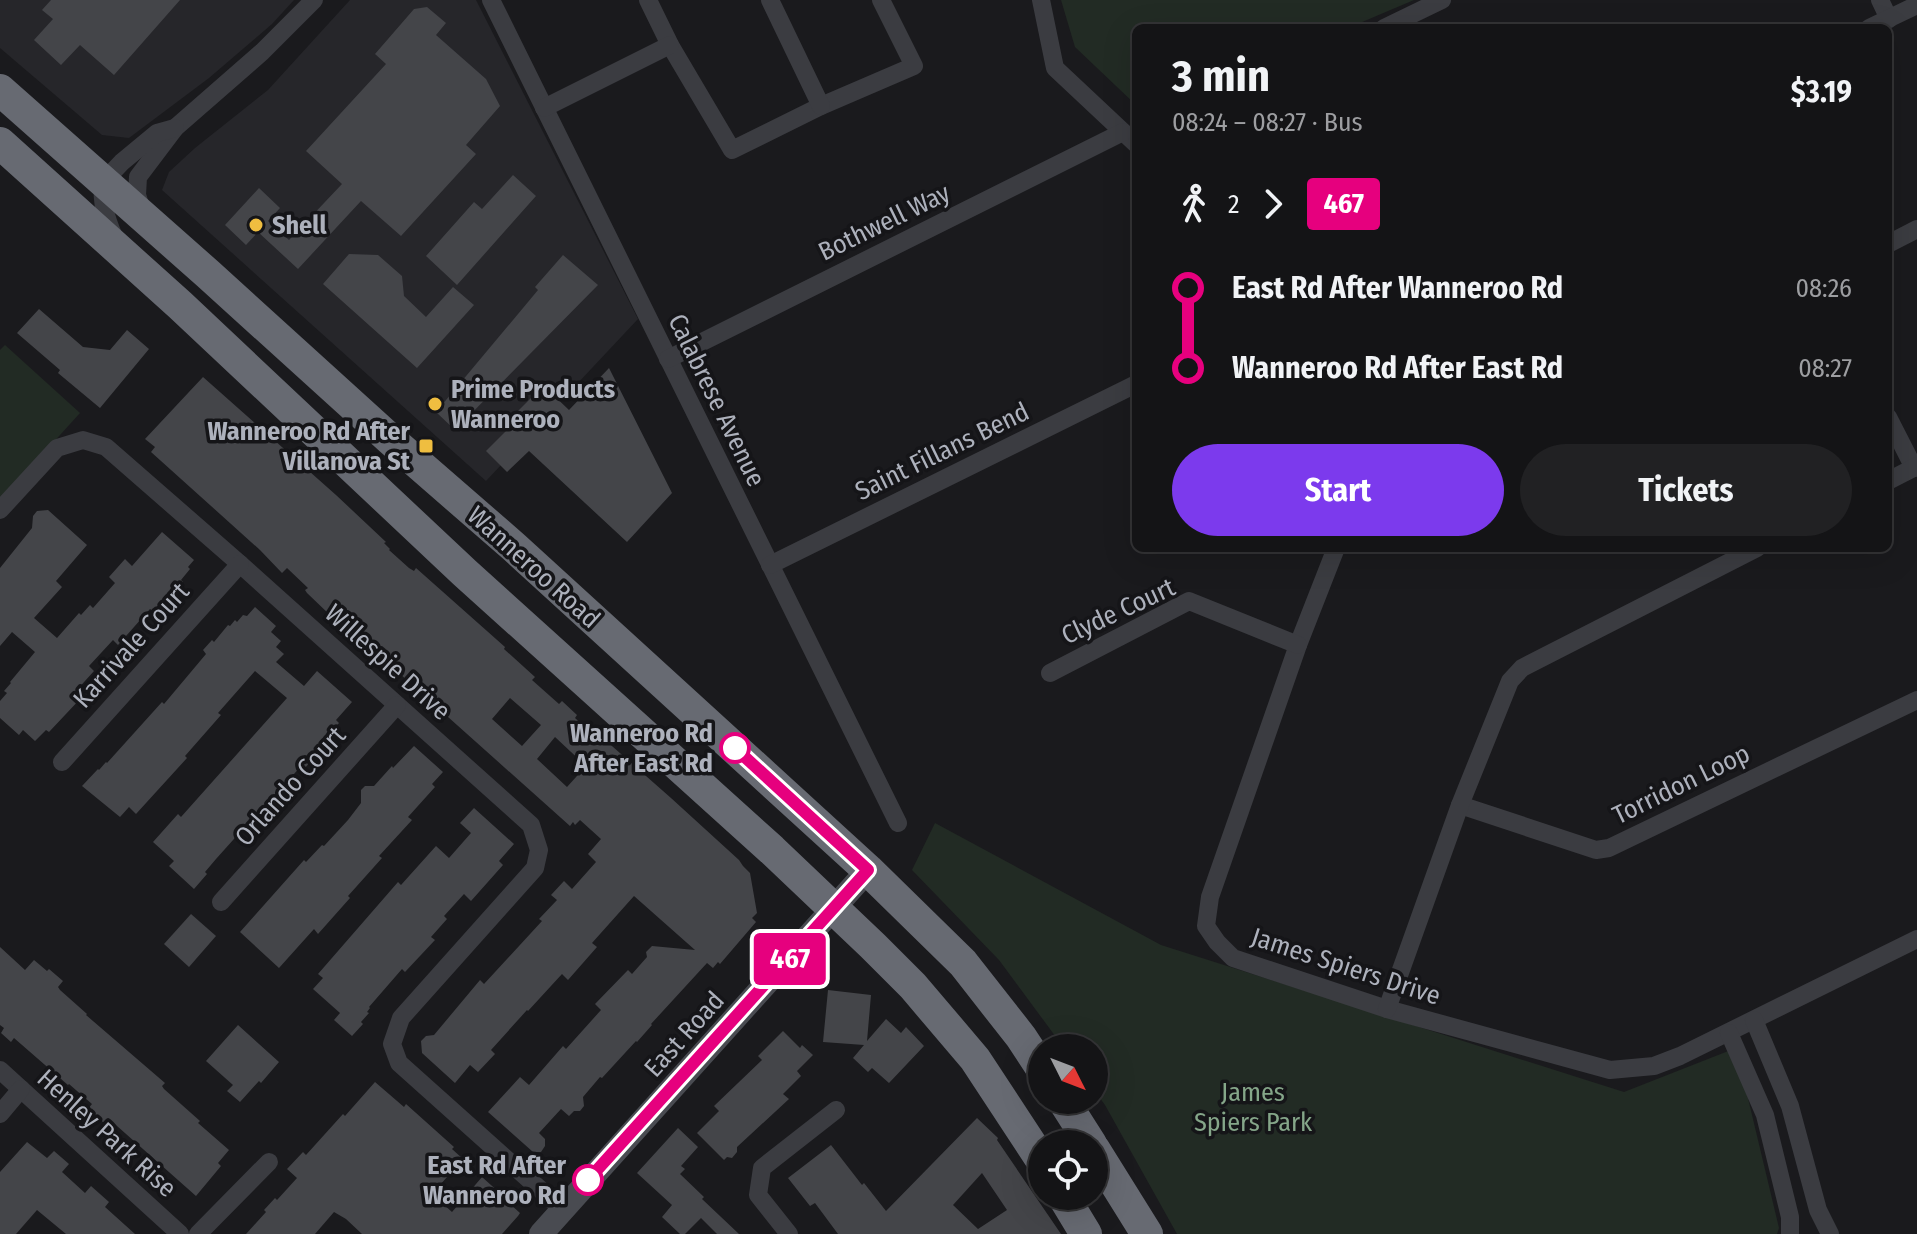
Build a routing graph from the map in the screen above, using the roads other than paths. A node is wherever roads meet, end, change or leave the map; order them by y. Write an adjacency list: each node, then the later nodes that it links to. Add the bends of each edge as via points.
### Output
1 (314, 0): 17 (street)
2 (491, 0): 16 (street, Calabrese Avenue)
3 (648, 0): 13 (street)
4 (770, 0): 15 (street)
5 (881, 0): 15 (street, via 914,66)
6 (1041, 0): 18 (street, via 1055,68)
7 (1442, 0): 11 (street)
8 (1880, 0): 10 (street)
9 (1917, 5): 10 (street)
10 (1889, 19): 12 (street)
11 (1392, 24)
12 (1878, 24)
13 (670, 45): 15 (street, via 732,150); 16 (street)
14 (0, 90): 20 (highway, Wanneroo Road)
15 (821, 106)
16 (544, 108): 25 (street, Calabrese Avenue)
17 (175, 128): 20 (street, via 157,133); 21 (street, via 138,177 137,195)
18 (1130, 138): 25 (street, Bothwell Way)
19 (6, 151): 24 (highway, Wanneroo Road)
20 (113, 172): 21 (highway, Wanneroo Road); 24 (street, via 102,196)
21 (145, 218): 28 (highway, Wanneroo Road)
22 (1917, 229): 23 (street)
23 (1892, 242)
24 (121, 252): 36 (highway, Wanneroo Road)
25 (668, 359): 35 (street, Calabrese Avenue)
26 (1132, 386): 35 (street, Saint Fillans Bend)
27 (1892, 424): 29 (street)
28 (391, 440): 36 (highway, via 420,480 529,580 535,593 529,604); 44 (highway, Wanneroo Road)
29 (1915, 467): 30 (street)
30 (1892, 479)
31 (0, 510): 34 (street, Willespie Drive, via 57,448 83,440 106,447)
32 (1334, 552): 37 (street, James Spiers Drive)
33 (1749, 552): 42 (street, via 1522,668 1510,681)
34 (240, 564): 40 (street, Willespie Drive); 41 (street, Karrivale Court)
35 (770, 565): 43 (street, Calabrese Avenue)
36 (506, 609): 46 (highway, Wanneroo Road)
37 (1298, 645): 38 (street, Clyde Court, via 1189,601); 48 (street, James Spiers Drive, via 1210,897 1206,926 1233,958)
38 (1050, 673)
39 (1917, 700): 42 (street, Torridon Loop, via 1609,848 1596,850)
40 (397, 705): 45 (street, Orlando Court); 59 (street, Willespie Drive, via 531,825 539,850 535,868 401,1018 392,1044 399,1063)
41 (62, 762)
42 (1460, 805): 48 (street)
43 (898, 823)
44 (868, 870): 46 (street, East Road); 51 (highway, Wanneroo Road, via 963,963)
45 (221, 902)
46 (834, 909): 56 (highway, Wanneroo Road, via 913,986 975,1059); 59 (street, East Road)
47 (1917, 939): 49 (street, James Spiers Drive)
48 (1387, 1009): 50 (street, James Spiers Drive, via 1610,1070 1654,1066)
49 (1754, 1020): 50 (street, James Spiers Drive); 68 (street, via 1790,1106 1818,1210)
50 (1729, 1033): 67 (street, via 1765,1115)
51 (1028, 1048)
52 (0, 1070): 53 (street, Henley Park Rise)
53 (21, 1089): 55 (street); 61 (street, Henley Park Rise)
54 (836, 1110): 64 (street, via 762,1168 758,1195)
55 (0, 1114)
56 (1028, 1140)
57 (269, 1162): 62 (street)
58 (1108, 1172): 66 (highway)
59 (562, 1209): 63 (street, East Road)
60 (1071, 1210): 65 (highway)
61 (180, 1234)
62 (198, 1234)
63 (541, 1234)
64 (789, 1234)
65 (1086, 1234)
66 (1147, 1234)
67 (1790, 1234)
68 (1830, 1234)

